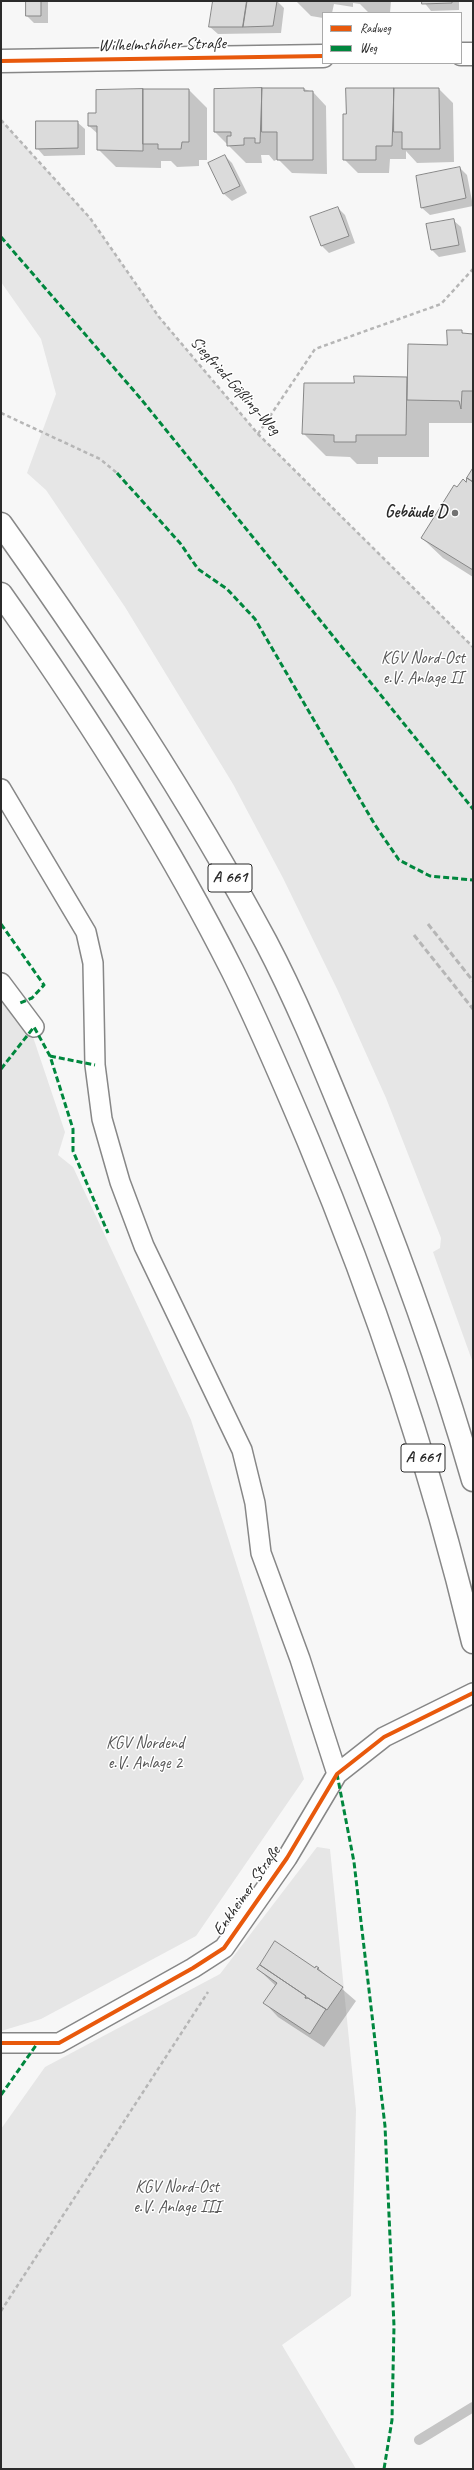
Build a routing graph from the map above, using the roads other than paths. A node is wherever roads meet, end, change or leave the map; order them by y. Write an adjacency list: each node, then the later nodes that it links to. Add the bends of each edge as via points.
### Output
1 (462, 54): 2 (main road)
2 (473, 54)
3 (322, 56): 4 (main road, Wilhelmshöher Straße)
4 (1, 61)
5 (1, 524): 10 (main road, A 661, via 55,600 153,748 207,836 267,945 315,1048 403,1263 450,1399)
6 (1, 594): 11 (main road, A 661, via 114,762 184,882 232,971 278,1070 362,1278 414,1430 454,1562)
7 (1, 789): 13 (lane, via 86,932 93,963 96,1065 102,1119 120,1182 144,1246 242,1450 255,1503 261,1553 300,1659)
8 (1, 982): 9 (lane)
9 (34, 1027)
10 (473, 1480)
11 (473, 1642)
12 (473, 1693): 13 (lane, Enkheimer Straße, via 384,1737)
13 (337, 1774): 14 (lane, Enkheimer Straße, via 287,1858 224,1948 59,2043)
14 (1, 2042)

